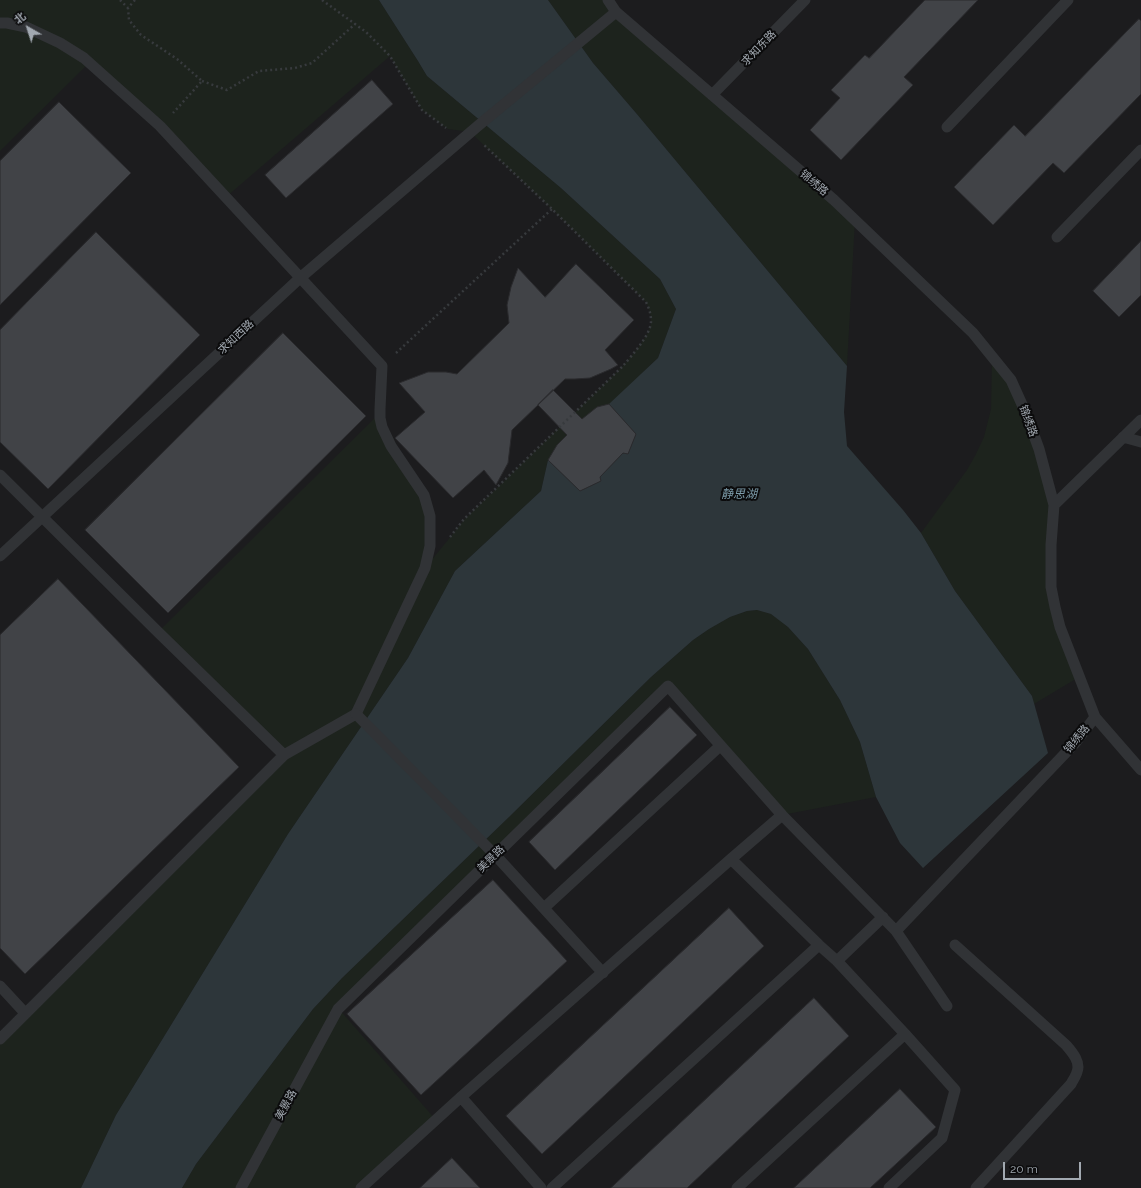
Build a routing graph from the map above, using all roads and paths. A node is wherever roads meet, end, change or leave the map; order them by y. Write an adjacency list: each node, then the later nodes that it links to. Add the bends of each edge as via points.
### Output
1 (120, 0): 7 (path)
2 (135, 0): 7 (path)
3 (322, 0): 10 (path)
4 (608, 0): 8 (lane, 锦绣路)
5 (805, 0): 12 (lane, 求知东路)
6 (1068, 0): 14 (lane)
7 (128, 8): 11 (path, via 129,20 141,35 177,58)
8 (616, 12): 12 (lane, 锦绣路); 15 (lane, 求知西路)
9 (0, 23): 13 (lane, via 26,27 60,43 89,63)
10 (355, 24): 11 (path, via 312,63 295,68 259,71 227,90); 15 (path, via 390,56 422,110 448,129)
11 (202, 81): 13 (path)
12 (712, 95): 25 (lane, 锦绣路, via 834,200 973,333 1011,380 1034,436)
13 (160, 126): 19 (lane)
14 (947, 127)
15 (470, 132): 17 (path); 19 (lane, 求知西路)
16 (1141, 150): 18 (lane)
17 (552, 209): 20 (path); 27 (path, via 646,302 651,312 650,328 623,366 464,519)
18 (1057, 237)
19 (300, 278): 20 (lane); 26 (lane, 求知西路)
20 (382, 366): 29 (lane, via 380,409 384,434 424,495 430,516 430,546 425,568)
21 (1141, 420): 22 (lane)
22 (1124, 437): 23 (lane); 25 (lane)
23 (1141, 442)
24 (0, 475): 26 (lane)
25 (1054, 505): 30 (lane, 锦绣路, via 1050,545 1054,607)
26 (41, 517): 28 (lane, 求知西路); 32 (lane)
27 (450, 537)
28 (0, 556)
29 (356, 714): 32 (lane); 36 (lane, bridge)
30 (1095, 717): 33 (lane); 38 (lane, 锦绣路, via 1076,742)
31 (720, 746): 34 (lane, 美景路); 36 (lane); 49 (lane, 美景路, via 668,686 338,1009)
32 (284, 755): 45 (lane)
33 (1141, 770)
34 (782, 815): 35 (lane); 37 (lane, 美景路)
35 (731, 859): 39 (lane); 42 (lane)
36 (544, 908): 42 (lane)
37 (883, 917): 38 (lane, 美景路); 41 (lane)
38 (896, 931): 44 (lane, 美景路)
39 (819, 945): 41 (lane); 52 (lane)
40 (955, 945): 55 (lane, via 1062,1042 1078,1064 1078,1071 1071,1084)
41 (837, 961): 46 (lane)
42 (603, 973): 48 (lane)
43 (0, 986): 45 (lane)
44 (946, 1006)
45 (25, 1013): 47 (lane)
46 (905, 1034): 53 (lane); 54 (lane, via 955,1090 942,1138)
47 (0, 1038)
48 (461, 1097): 50 (lane); 51 (lane)
49 (241, 1188)
50 (361, 1188)
51 (541, 1188)
52 (552, 1188)
53 (737, 1188)
54 (889, 1188)
55 (976, 1188)

